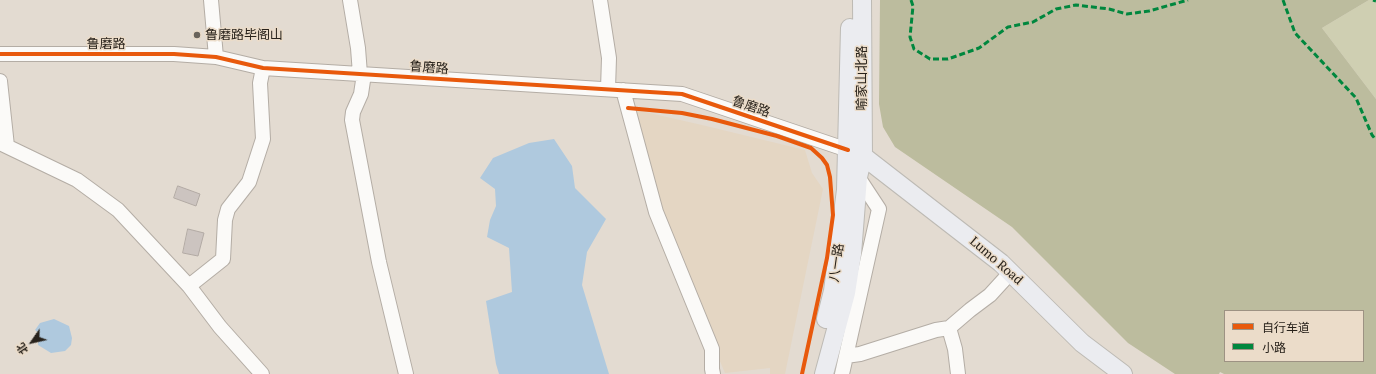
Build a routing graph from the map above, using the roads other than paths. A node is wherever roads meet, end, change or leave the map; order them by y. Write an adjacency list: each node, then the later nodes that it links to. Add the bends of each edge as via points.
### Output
1 (211, 0): 7 (street)
2 (350, 0): 9 (street)
3 (600, 0): 11 (street, via 609,58)
4 (850, 0): 14 (main road, 喻家山北路)
5 (862, 0): 14 (main road, 喻家山北路)
6 (0, 54): 7 (street, 鲁磨路, via 174,54)
7 (216, 57): 8 (street, 鲁磨路)
8 (263, 68): 9 (street, 鲁磨路); 17 (street, via 260,83 263,139 249,182 228,209 223,259)
9 (362, 74): 11 (street, 鲁磨路); 22 (street, via 361,94 352,120 378,262)
10 (0, 81): 13 (street)
11 (608, 89): 12 (street, 鲁磨路)
12 (623, 90): 14 (street, 鲁磨路, via 682,94); 20 (street, via 656,212 712,349)
13 (4, 145): 17 (street, via 77,180 118,210)
14 (855, 153): 15 (main road, 八一路); 16 (main road, Lumo Road); 23 (main road, 八一路, via 846,190 833,291)
15 (858, 177): 19 (street, via 879,209); 24 (main road, 八一路, via 846,293)
16 (1010, 272): 18 (street, via 990,295); 27 (main road, Lumo Road, via 1082,343)
17 (189, 286): 21 (street, via 220,327)
18 (949, 328): 19 (street); 26 (street)
19 (846, 356): 25 (street)
20 (708, 372)
21 (262, 374)
22 (406, 374)
23 (813, 374)
24 (824, 374)
25 (842, 374)
26 (958, 374)
27 (1123, 374)

